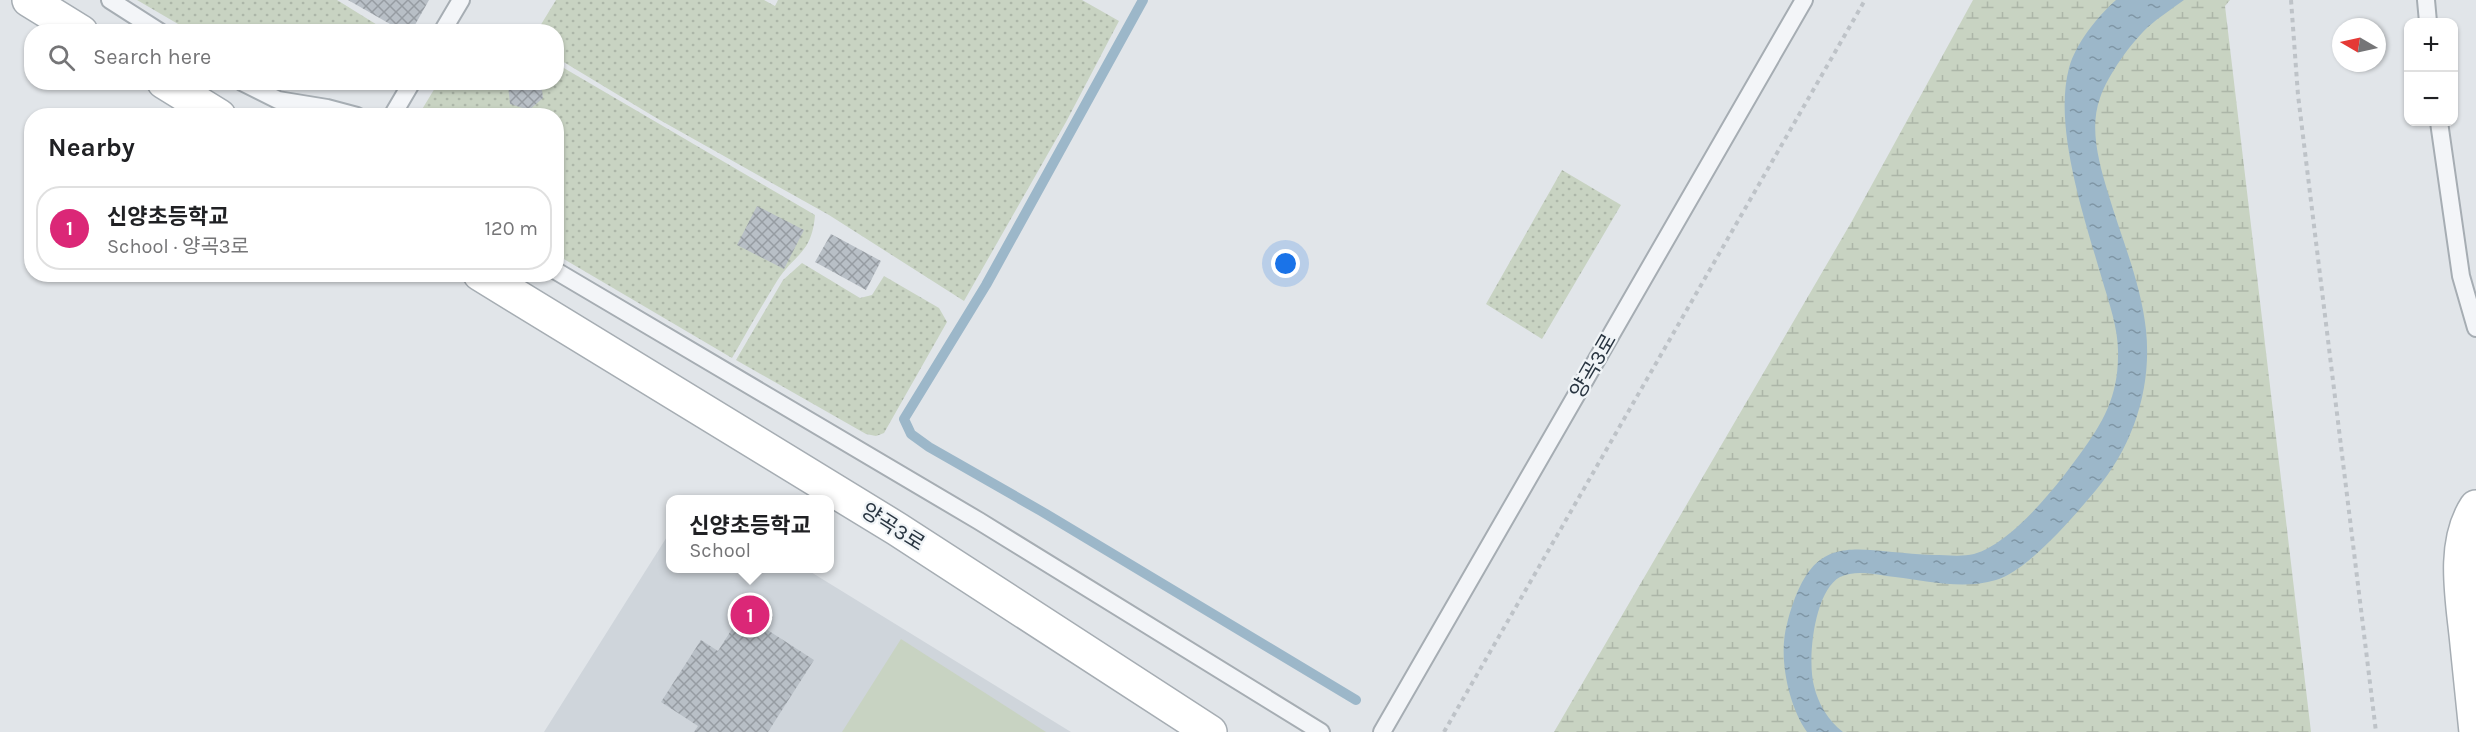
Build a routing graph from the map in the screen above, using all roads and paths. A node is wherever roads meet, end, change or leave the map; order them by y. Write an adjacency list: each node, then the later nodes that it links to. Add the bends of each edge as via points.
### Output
1 (29, 0): 9 (street)
2 (110, 0): 10 (lane)
3 (461, 0): 11 (lane)
4 (1804, 0): 25 (lane, 양곡3로)
5 (1865, 0): 26 (path)
6 (2291, 0): 27 (path, via 2298,95)
7 (2426, 0): 8 (lane)
8 (2428, 18)
9 (68, 24)
10 (148, 24)
11 (447, 24)
12 (177, 90): 15 (street)
13 (258, 90): 16 (lane, via 278,100)
14 (408, 90): 17 (lane)
15 (206, 108)
16 (327, 108)
17 (397, 108)
18 (2440, 126): 21 (lane, via 2462,276)
19 (564, 276): 24 (lane, via 979,521)
20 (493, 282): 23 (street, 양곡3로, via 897,529)
21 (2476, 328)
22 (2476, 507): 28 (street, via 2463,544 2461,576)
23 (1210, 732)
24 (1322, 732)
25 (1382, 732)
26 (1444, 732)
27 (2376, 732)
28 (2476, 732)

